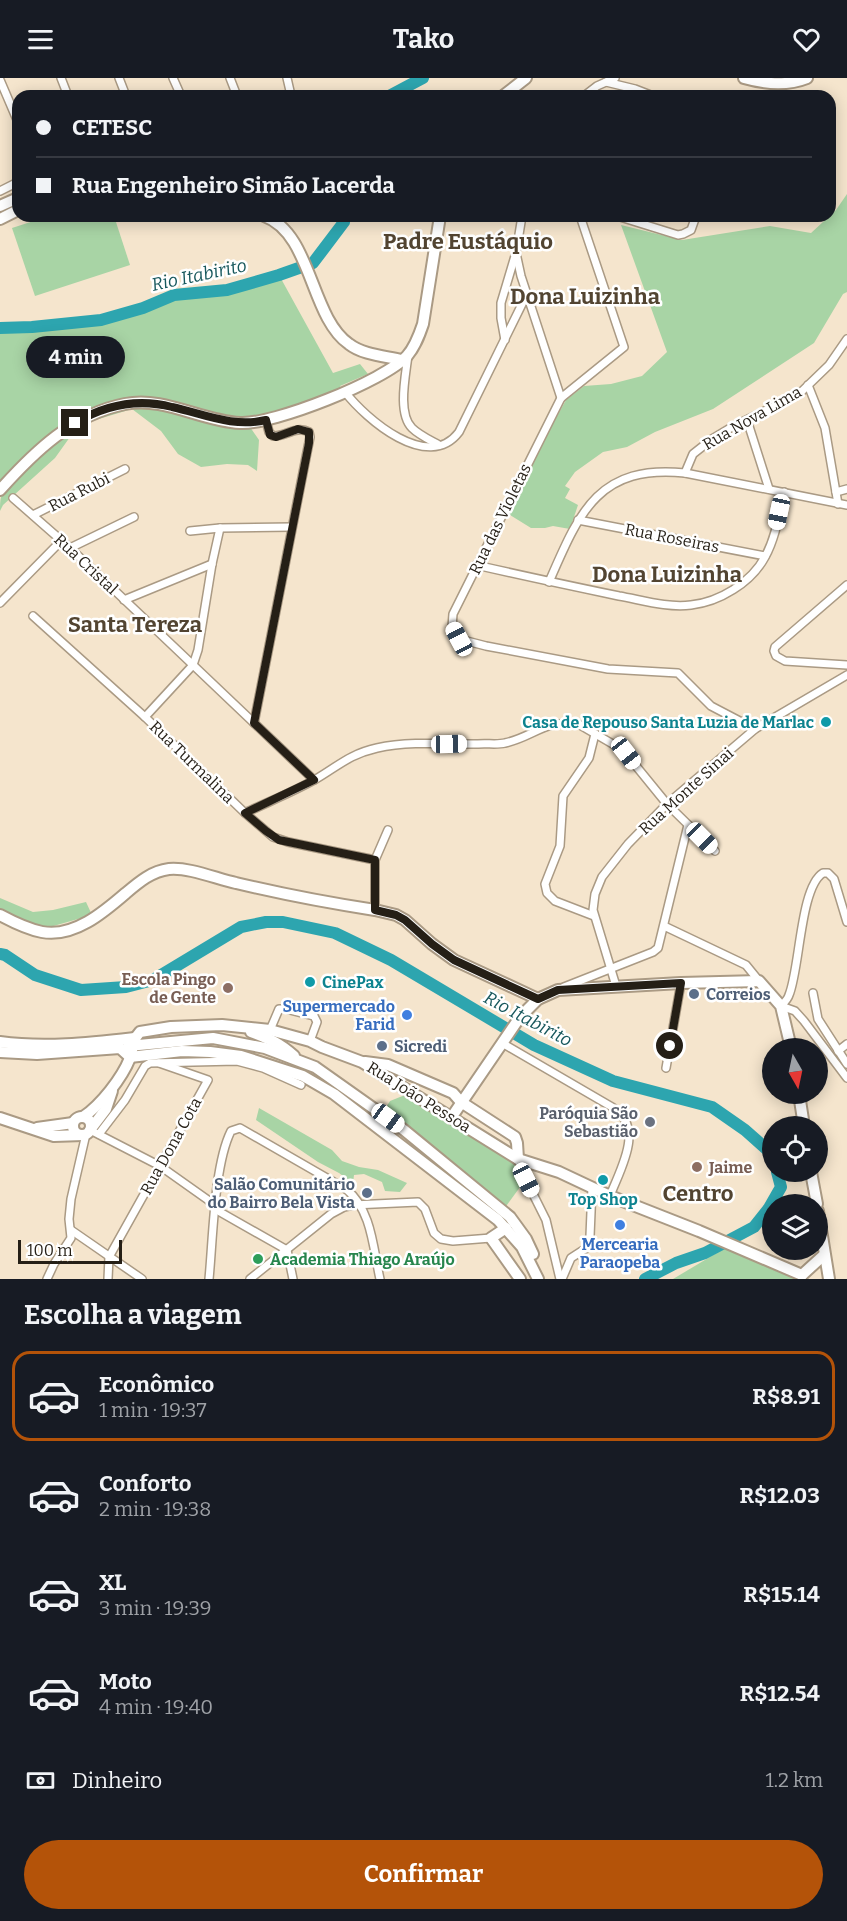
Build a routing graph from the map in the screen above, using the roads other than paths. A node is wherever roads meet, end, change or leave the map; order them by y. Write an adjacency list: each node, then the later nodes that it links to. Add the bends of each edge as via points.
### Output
1 (526, 78): 7 (street)
2 (615, 78): 6 (street)
3 (744, 78): 4 (street, via 777,83)
4 (807, 78)
5 (0, 80): 10 (street)
6 (606, 82): 8 (street); 9 (street)
7 (511, 90)
8 (593, 90)
9 (638, 90)
10 (12, 108)
11 (276, 222): 21 (street, via 295,245 339,335 364,352)
12 (439, 222): 21 (street, via 423,324)
13 (521, 222): 17 (street)
14 (582, 222): 24 (street, Rua das Violetas, via 624,347)
15 (636, 222): 16 (street, via 678,235 691,230)
16 (694, 222)
17 (516, 253): 18 (street); 20 (street, via 501,303)
18 (526, 296): 20 (street); 24 (street)
19 (847, 339): 22 (street, Rua Nova Lima)
20 (505, 340): 27 (street, via 459,432)
21 (405, 357): 23 (street, via 379,377); 27 (street, via 404,406 408,423)
22 (808, 385): 26 (street, Rua Nova Lima); 34 (street, via 825,428)
23 (345, 392): 25 (street); 27 (street, via 375,424 402,440 424,447)
24 (561, 398): 48 (street, Rua das Violetas)
25 (266, 420): 32 (street, via 229,422 153,403 118,405 62,431); 41 (street, via 273,436 298,429 310,434)
26 (747, 420): 29 (street, Rua Nova Lima, via 697,450); 30 (street)
27 (440, 445)
28 (125, 469): 38 (street, Rua Rubi)
29 (685, 473): 30 (street); 40 (street, via 654,472 621,480 600,494)
30 (769, 489): 33 (street)
31 (847, 489): 34 (street)
32 (0, 490)
33 (784, 492): 36 (street); 46 (street)
34 (836, 492): 36 (street)
35 (13, 498): 38 (street, Rua Cristal)
36 (838, 504): 37 (street)
37 (847, 505)
38 (33, 515): 44 (street, Rua Cristal)
39 (134, 517): 45 (street)
40 (578, 520): 46 (street, Rua Roseiras); 49 (street)
41 (292, 527): 42 (street); 58 (street)
42 (220, 528): 43 (street); 47 (street)
43 (190, 531)
44 (62, 541): 45 (street, Rua Cristal); 52 (street)
45 (70, 548): 51 (street, Rua Cristal)
46 (765, 556): 49 (street, via 748,578 730,591 691,605 670,605)
47 (212, 564): 51 (street); 54 (street)
48 (476, 565): 49 (street); 59 (street, Rua das Violetas, via 453,614 452,627 459,639 608,669 678,673 711,706)
49 (549, 582)
50 (847, 585): 55 (street, via 774,651 785,661)
51 (124, 600): 54 (street, Rua Cristal)
52 (0, 603)
53 (33, 616): 57 (street, Rua Turmalina)
54 (193, 665): 57 (street); 58 (street, Rua Cristal)
55 (847, 665)
56 (847, 675): 59 (street, Rua Monte Sinai)
57 (146, 717): 63 (street, Rua Turmalina)
58 (254, 723): 61 (street, Rua Cristal)
59 (755, 729): 62 (street, Rua Monte Sinai)
60 (596, 734): 61 (street, via 580,725 564,724 537,729 503,744 376,748 346,759); 62 (street, via 623,750); 70 (street, via 589,758 563,796 560,846 545,884 555,901)
61 (314, 780): 63 (street)
62 (667, 804): 64 (street); 70 (street, Rua Monte Sinai, via 602,877 595,894)
63 (245, 813): 67 (street, Rua Turmalina, via 279,840)
64 (688, 825): 66 (street); 72 (street)
65 (388, 830): 67 (street)
66 (715, 851)
67 (375, 860): 68 (street)
68 (375, 910): 69 (street, via 174,868 157,871 89,921 66,931 43,933); 79 (street, via 405,920 454,960)
69 (0, 915)
70 (594, 916): 73 (street, Rua Monte Sinai)
71 (847, 922): 80 (street, via 834,879 823,873 810,894 789,995)
72 (664, 926): 73 (street, via 653,952); 74 (street, via 746,965)
73 (610, 968): 76 (street, Rua Monte Sinai); 77 (street)
74 (759, 981): 75 (street); 80 (street)
75 (681, 983): 76 (street); 100 (street)
76 (616, 986): 77 (street)
77 (558, 990): 79 (street)
78 (813, 993): 93 (street, via 818,1019)
79 (538, 999): 85 (street)
80 (781, 1006): 84 (street); 101 (street, via 795,1011)
81 (231, 1025): 82 (street); 83 (street, via 197,1024); 88 (street)
82 (270, 1030): 86 (street); 86 (street, via 279,1009 314,1016 317,1022)
83 (135, 1038): 87 (street, via 54,1045); 91 (street); 92 (street, via 213,1038); 95 (street)
84 (789, 1038)
85 (503, 1040): 104 (street); 113 (street, via 617,1110 625,1119 628,1149)
86 (310, 1041): 90 (street)
87 (0, 1042)
88 (282, 1044): 90 (street); 92 (street); 96 (street)
89 (847, 1044): 93 (street)
90 (322, 1047): 97 (street)
91 (120, 1048): 94 (street, via 37,1054); 95 (street)
92 (266, 1048): 96 (street)
93 (838, 1051): 99 (street)
94 (0, 1052)
95 (130, 1058): 102 (street); 116 (street, via 182,1051 210,1052 241,1056 303,1076 334,1094)
96 (298, 1060): 133 (street, via 315,1067 404,1130 510,1217 526,1239)
97 (362, 1062): 104 (street, Rua João Pessoa, via 388,1065 453,1093); 106 (street, Rua João Pessoa)
98 (159, 1063): 103 (street, via 237,1061); 109 (street, via 145,1066 125,1100); 111 (street, Rua Dona Cota, via 208,1080)
99 (847, 1064)
100 (666, 1068)
101 (847, 1078)
102 (114, 1085): 107 (street); 109 (street, via 106,1109)
103 (301, 1085)
104 (461, 1102): 106 (street); 110 (street, Rua João Pessoa, via 515,1137)
105 (0, 1118): 108 (street)
106 (451, 1118): 110 (street, Rua João Pessoa)
107 (78, 1120): 108 (street); 109 (street, via 75,1132)
108 (31, 1127): 109 (street, via 54,1136)
109 (90, 1133): 111 (street); 117 (street, via 71,1199)
110 (518, 1159): 112 (street, Rua João Pessoa); 134 (street, via 546,1220)
111 (160, 1166): 115 (street); 120 (street, Rua Dona Cota)
112 (592, 1188): 113 (street, Rua João Pessoa); 134 (street, via 590,1236 585,1249 571,1258)
113 (610, 1196): 123 (street, Rua João Pessoa)
114 (361, 1204): 115 (street, via 346,1189 237,1128 231,1131 224,1151); 118 (street, via 418,1202 441,1239); 119 (street, via 338,1210); 130 (street)
115 (216, 1208): 119 (street); 127 (street)
116 (506, 1228): 118 (street); 132 (street, via 522,1247)
117 (71, 1230): 120 (street); 124 (street, via 70,1240)
118 (491, 1238): 131 (street)
119 (286, 1250): 128 (street); 129 (street)
120 (109, 1257): 125 (street); 126 (street)
121 (819, 1260): 123 (street)
122 (825, 1260): 135 (street)
123 (801, 1277)
124 (47, 1279)
125 (108, 1279)
126 (142, 1279)
127 (209, 1279)
128 (250, 1279)
129 (293, 1279)
130 (380, 1279)
131 (520, 1279)
132 (538, 1279)
133 (545, 1279)
134 (561, 1279)
135 (829, 1279)

